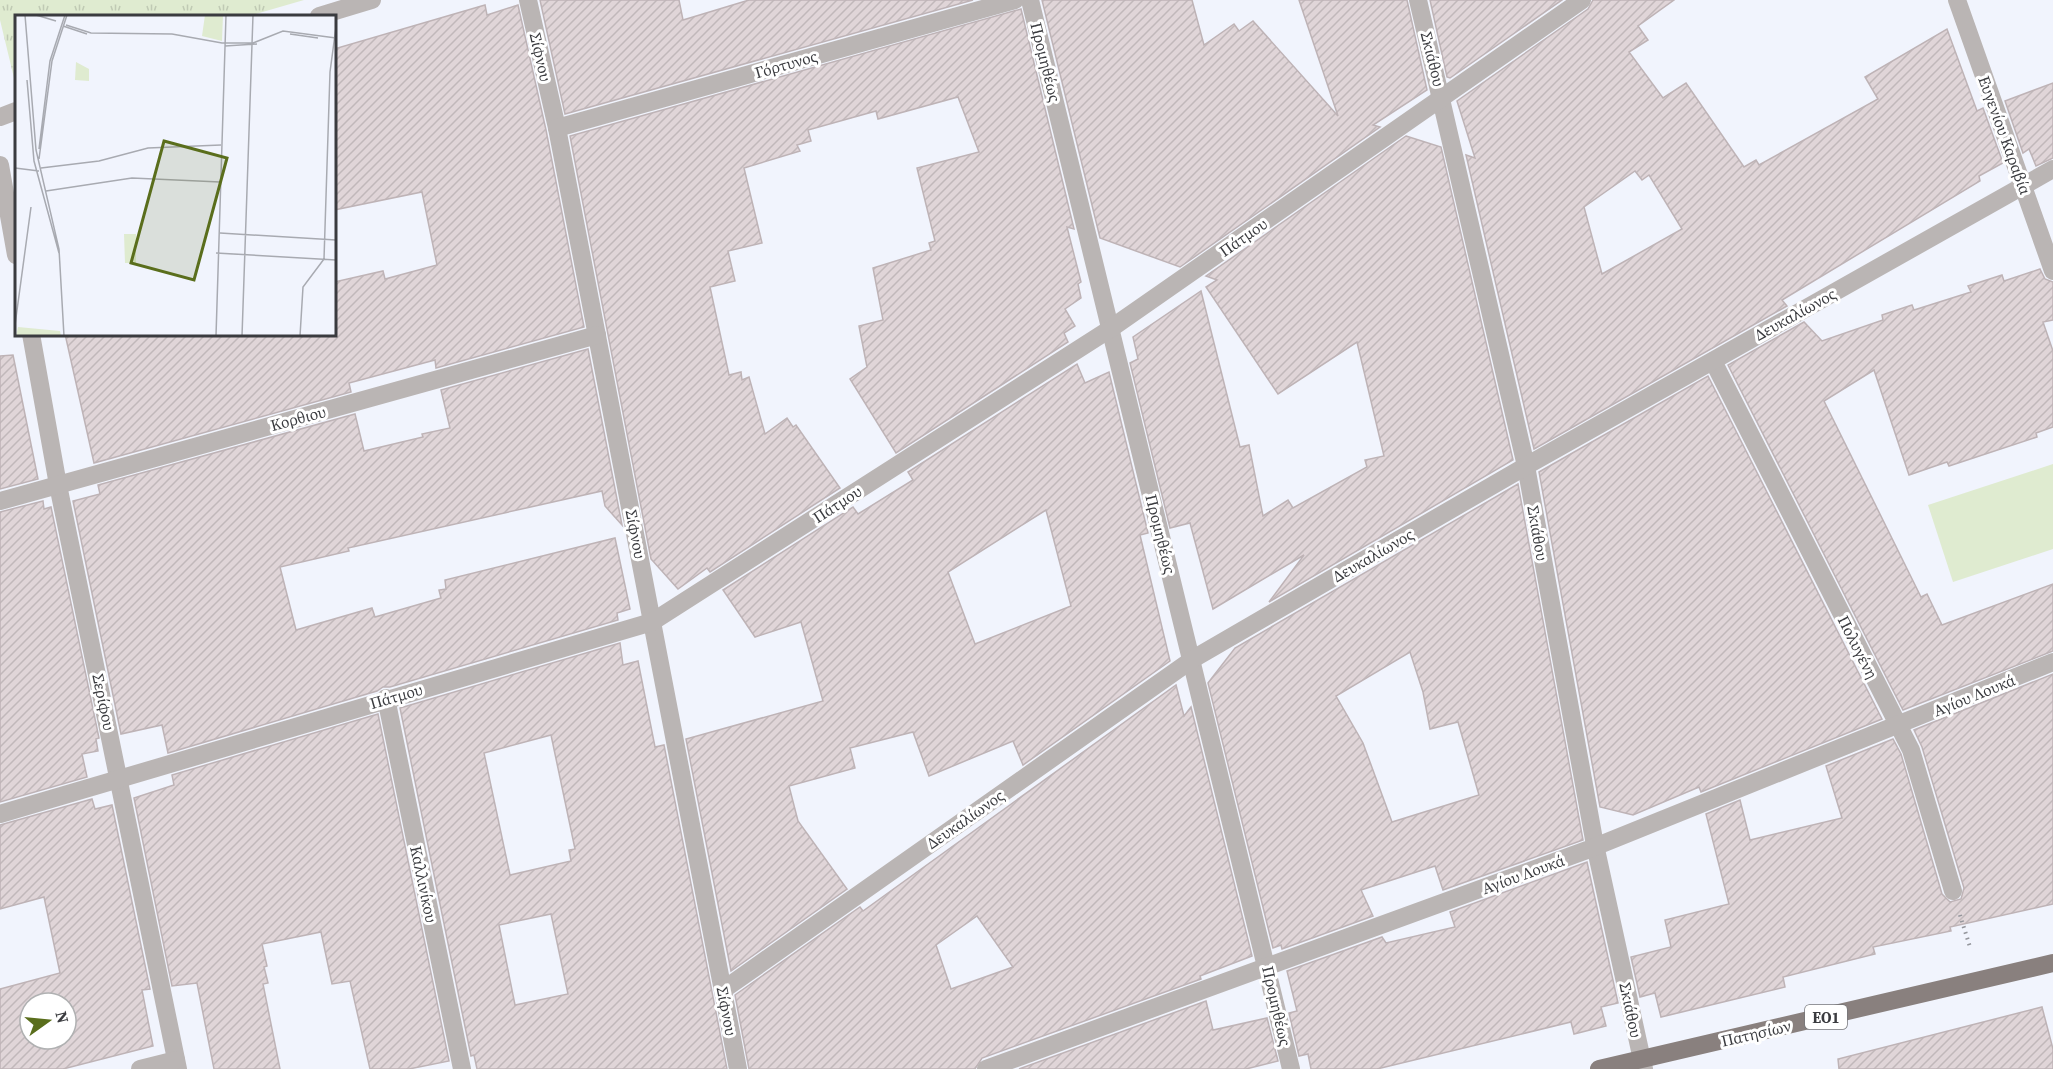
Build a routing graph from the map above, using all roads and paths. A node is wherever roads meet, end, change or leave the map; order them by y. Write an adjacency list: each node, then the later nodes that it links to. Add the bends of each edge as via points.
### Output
1 (372, 0): 8 (street)
2 (528, 0): 12 (street, Σίφνου)
3 (1015, 0): 12 (street, Γόρτυνος)
4 (1030, 0): 18 (street, Προμηθέως)
5 (1418, 0): 9 (street, Σκιάθου)
6 (1582, 0): 9 (street, Πάτμου)
7 (1957, 0): 15 (street, Ευγενίου Καραβία)
8 (322, 15)
9 (1443, 98): 18 (street, Πάτμου); 22 (street, Σκιάθου)
10 (15, 111): 11 (street)
11 (0, 117)
12 (557, 128): 19 (street, Σίφνου)
13 (0, 165): 16 (street)
14 (2053, 169): 15 (street, Δευκαλίωνος)
15 (2023, 186): 17 (street, Ευγενίου Καραβία); 21 (street, Δευκαλίωνος)
16 (15, 249)
17 (2053, 271)
18 (1110, 329): 25 (street, Πάτμου); 26 (street, Προμηθέως)
19 (597, 335): 23 (street, Κορθιου); 25 (street, Σίφνου)
20 (31, 336): 23 (street, Σερίφου)
21 (1713, 361): 22 (street, Δευκαλίωνος); 29 (street, Πολυγένη)
22 (1526, 466): 26 (street, Δευκαλίωνος); 32 (street, Σκιάθου)
23 (58, 485): 24 (street, Κορθιου); 30 (street, Σερίφου)
24 (0, 501)
25 (652, 622): 28 (street, Πάτμου); 37 (street, Σίφνου)
26 (1193, 659): 36 (street, Προμηθέως); 37 (street, Δευκαλίωνος)
27 (2053, 662): 29 (street, Αγίου Λουκά)
28 (386, 698): 30 (street, Πάτμου); 41 (street, Καλλινίκου)
29 (1898, 726): 32 (street, Αγίου Λουκά); 33 (street, Πολυγένη, via 1911,750)
30 (120, 778): 31 (street, Πάτμου); 39 (street, Σερίφου)
31 (0, 814)
32 (1595, 845): 36 (street, Αγίου Λουκά); 38 (street, Σκιάθου)
33 (1953, 891): 34 (path)
34 (1970, 947)
35 (2053, 963): 38 (main road, Πατησίων / ΕΟ1)
36 (1268, 968): 43 (street, Αγίου Λουκά); 44 (street, Προμηθέως)
37 (723, 990): 42 (street, Σίφνου)
38 (1643, 1064): 45 (main road, Πατησίων / ΕΟ1)
39 (177, 1065): 40 (street)
40 (140, 1069)
41 (462, 1069)
42 (738, 1069)
43 (986, 1069)
44 (1291, 1069)
45 (1599, 1069)

